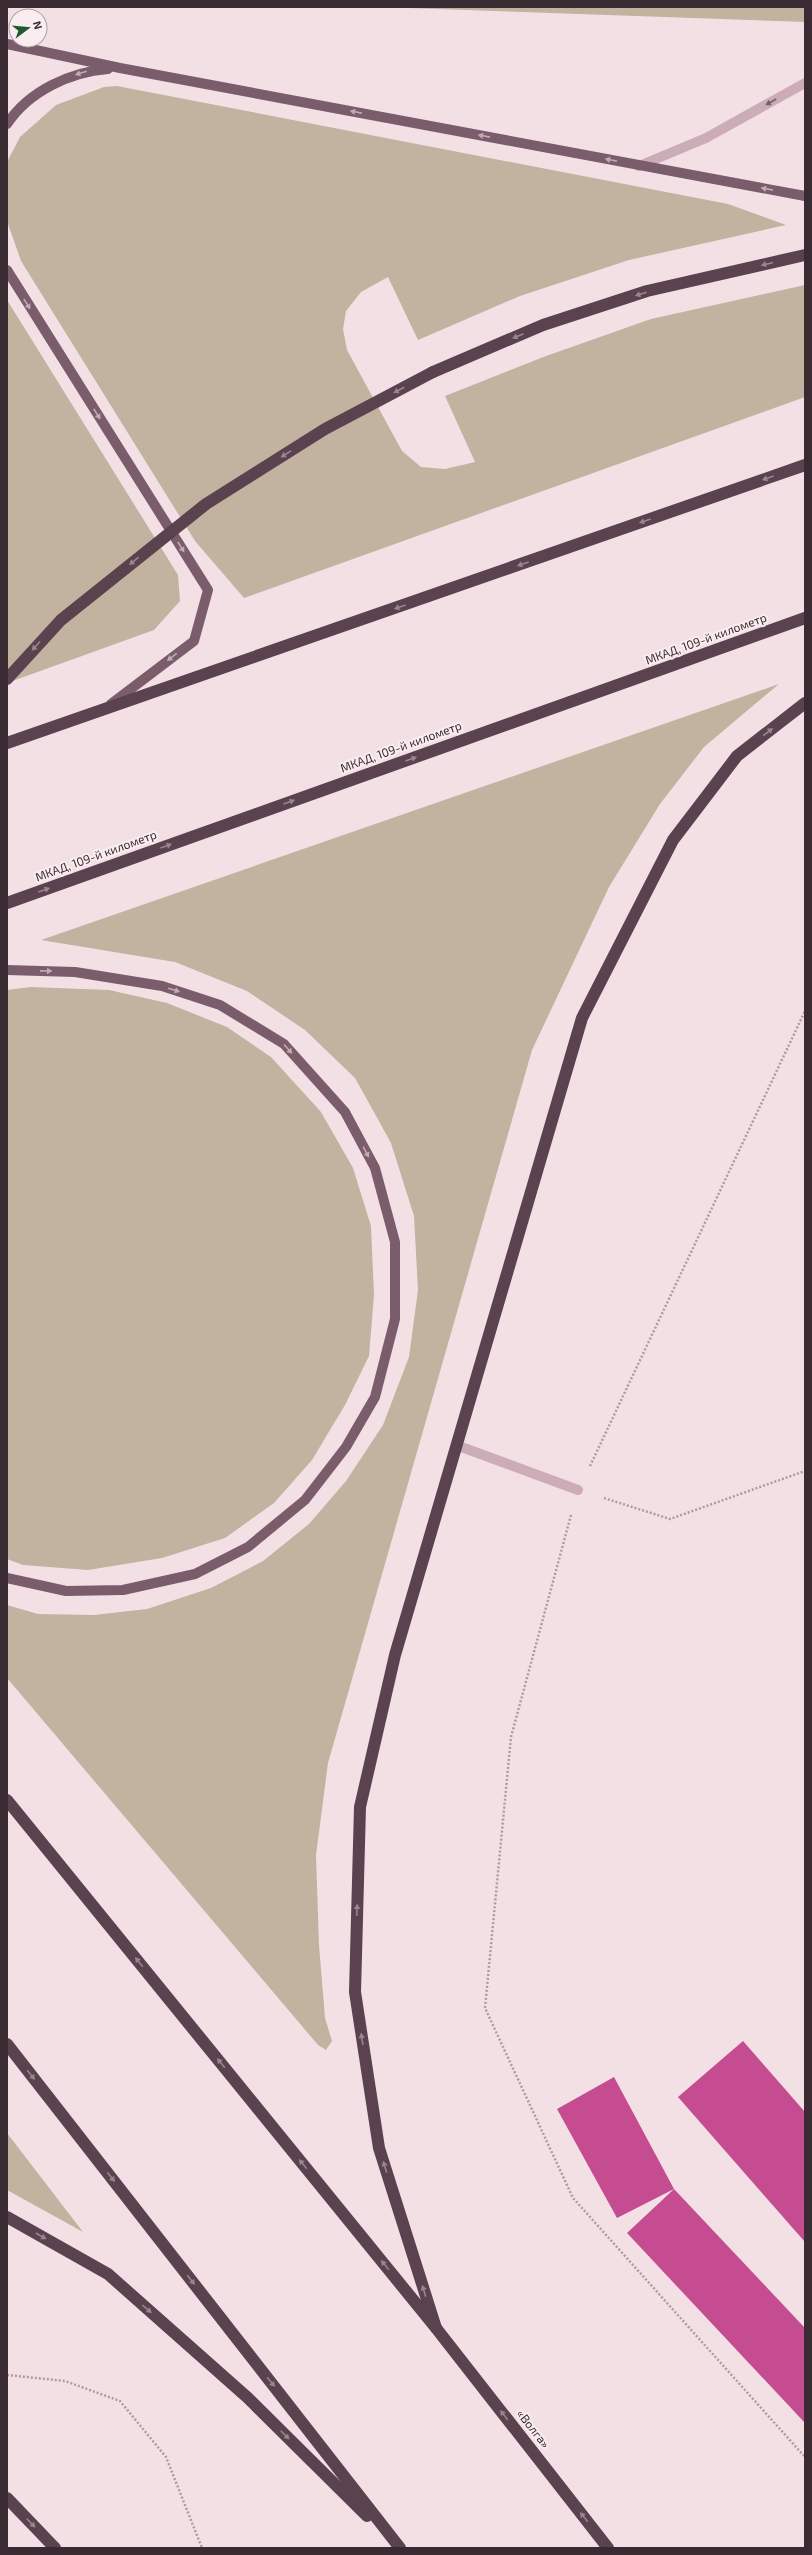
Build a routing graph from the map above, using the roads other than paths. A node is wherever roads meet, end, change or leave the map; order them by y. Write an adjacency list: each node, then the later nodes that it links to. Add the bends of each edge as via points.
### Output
1 (7, 44): 2 (main road)
2 (120, 68): 4 (main road, one-way to 4, via 90,70 62,80 40,93); 5 (main road, one-way to 2)
3 (805, 83): 5 (lane, one-way to 5, via 706,138)
4 (7, 124)
5 (639, 166): 6 (main road, one-way to 5)
6 (805, 196)
7 (805, 255): 11 (highway, one-way to 11, bridge, via 647,292 542,325 433,372 325,429 206,504 61,620)
8 (7, 270): 13 (main road, one-way to 13, via 208,590 194,641)
9 (805, 465): 13 (highway, one-way to 13)
10 (805, 618): 15 (highway, МКАД, 109-й километр, one-way to 10)
11 (7, 679)
12 (805, 703): 17 (highway, one-way to 12, via 582,1018 673,840 738,756)
13 (105, 710): 14 (highway)
14 (7, 743)
15 (7, 903)
16 (7, 970): 19 (main road, one-way to 19, via 75,972 162,986 220,1005 284,1044 345,1112 375,1168 395,1242 396,1319 375,1397 346,1447 305,1500 248,1547 195,1574 123,1590 66,1590)
17 (456, 1445): 18 (lane); 23 (highway, one-way to 17, via 379,2148 355,1992 360,1807 395,1655)
18 (578, 1490)
19 (7, 1578)
20 (7, 1800): 23 (highway, «Волга», one-way to 20)
21 (7, 2044): 26 (highway, one-way to 26)
22 (7, 2217): 26 (highway, one-way to 26, via 108,2274 248,2398)
23 (436, 2328): 27 (highway, «Волга», one-way to 23)
24 (7, 2498): 25 (highway, one-way to 25)
25 (55, 2548)
26 (399, 2548)
27 (608, 2548)

